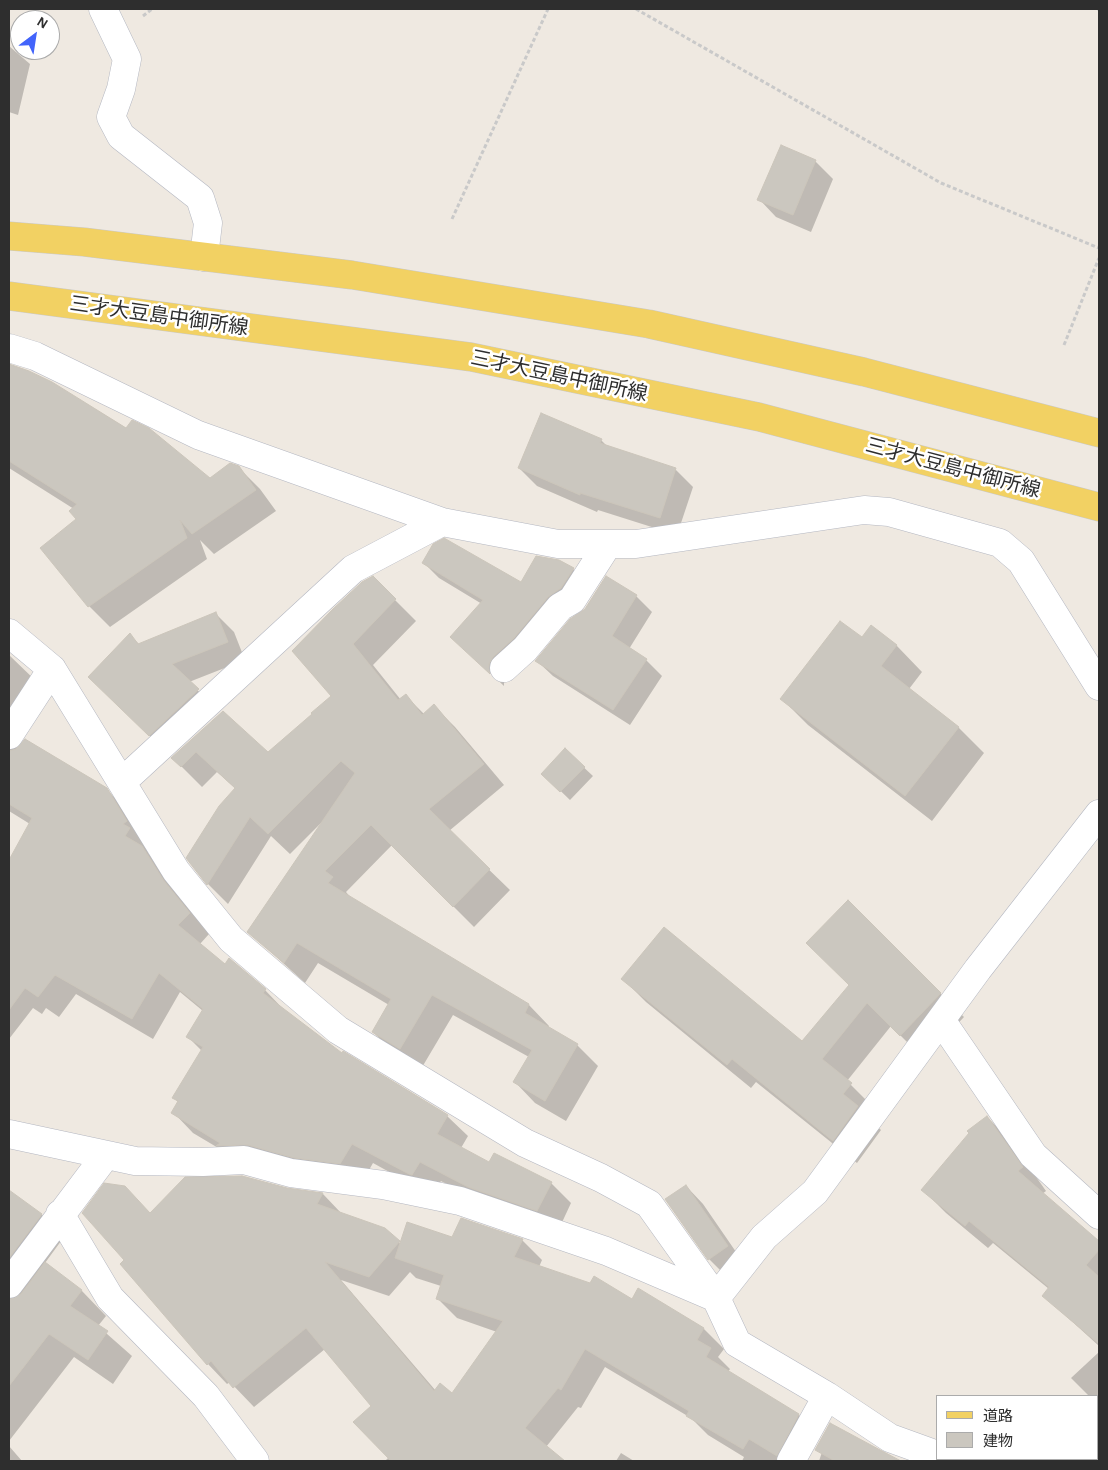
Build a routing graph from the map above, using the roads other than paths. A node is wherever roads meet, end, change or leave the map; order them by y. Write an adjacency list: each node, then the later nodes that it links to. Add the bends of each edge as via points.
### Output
1 (103, 9): 3 (street, via 127,59 111,117 121,136 200,198 208,222)
2 (9, 236): 3 (main road)
3 (204, 257): 6 (main road, via 352,276 649,324 864,372)
4 (9, 296): 7 (main road, 三才大豆島中御所線, via 471,357 758,417)
5 (9, 348): 8 (street, via 35,356 198,435)
6 (1099, 433)
7 (1099, 507)
8 (442, 522): 9 (street, via 558,544); 15 (street, via 353,569)
9 (608, 544): 11 (street, via 572,600 560,607 525,649); 13 (street, via 636,544 864,510 889,512 1000,543 1021,561)
10 (9, 633): 12 (street)
11 (504, 668)
12 (52, 670): 14 (street); 15 (street)
13 (1099, 686)
14 (9, 734)
15 (122, 782): 23 (street, via 176,871 231,940 338,1030 525,1143 649,1204)
16 (1099, 814): 17 (street)
17 (941, 1020): 21 (street, via 1033,1155); 23 (street, via 815,1192 764,1238)
18 (9, 1134): 19 (street)
19 (106, 1156): 20 (street); 23 (street, via 135,1161 244,1160 291,1173 383,1185 460,1201 606,1251)
20 (60, 1214): 22 (street); 26 (street, via 110,1298 206,1396)
21 (1099, 1215)
22 (9, 1284)
23 (716, 1298): 24 (street, via 737,1343)
24 (827, 1396): 25 (street, via 890,1438); 27 (street)
25 (936, 1455)
26 (256, 1461)
27 (791, 1461)

